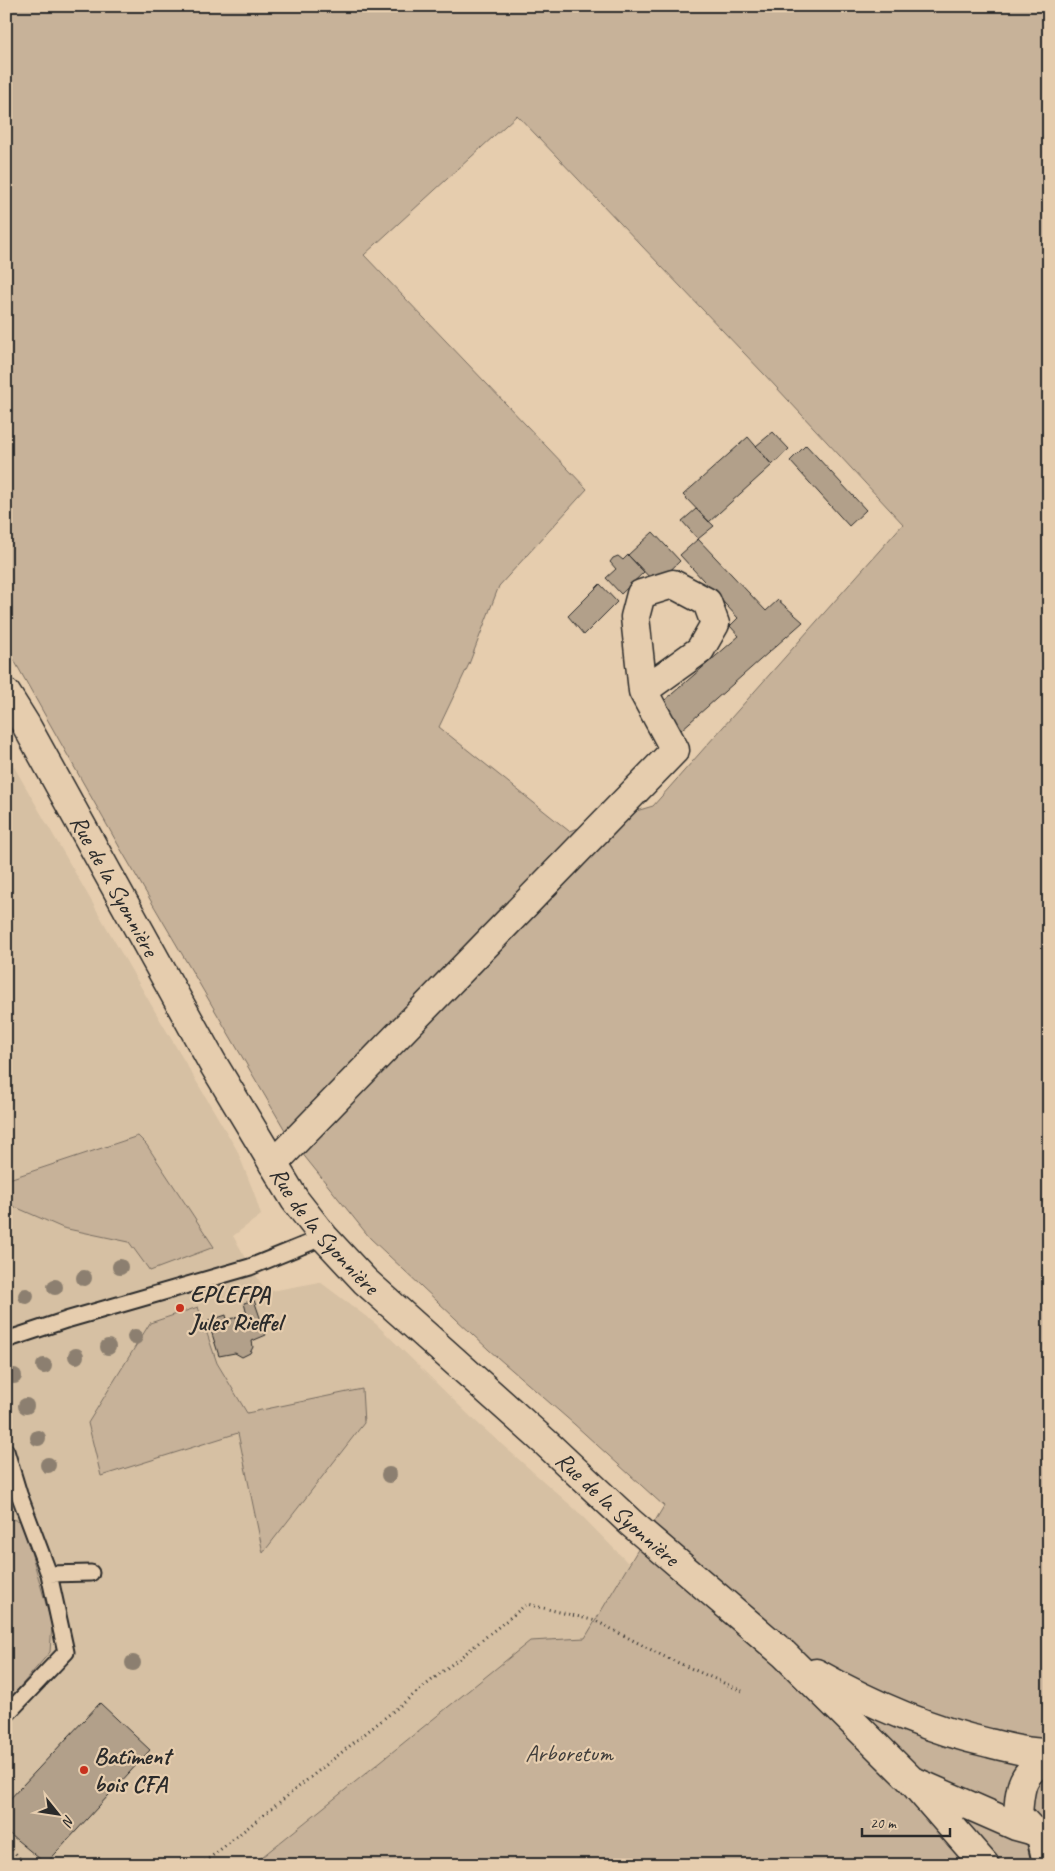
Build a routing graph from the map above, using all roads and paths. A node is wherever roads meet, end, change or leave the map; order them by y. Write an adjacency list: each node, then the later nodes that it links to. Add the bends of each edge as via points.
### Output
1 (643, 691): 3 (street, via 675,750)
2 (6, 693): 3 (street, Rue de la Syonnière, via 212,1062)
3 (273, 1164): 4 (street, Rue de la Syonnière)
4 (324, 1238): 5 (lane, via 250,1267); 9 (street, Rue de la Syonnière, via 365,1281 632,1523)
5 (6, 1340)
6 (6, 1451): 8 (lane)
7 (91, 1573): 8 (lane)
8 (49, 1574): 11 (lane, via 66,1652)
9 (784, 1654): 12 (street, Rue de la Syonnière, via 858,1696 907,1719 960,1736 1028,1752); 14 (street, Rue de la Syonnière)
10 (742, 1691): 18 (path, via 596,1621 527,1604)
11 (6, 1715)
12 (1049, 1753)
13 (1049, 1758): 15 (street, via 1035,1765 1020,1787 1018,1815)
14 (910, 1779): 15 (street, Rue de la Syonnière, via 1016,1826); 19 (street, Rue de la Syonnière)
15 (1041, 1833): 20 (lane)
16 (6, 1842): 17 (path)
17 (25, 1865)
18 (201, 1865)
19 (985, 1865)
20 (1041, 1865)

